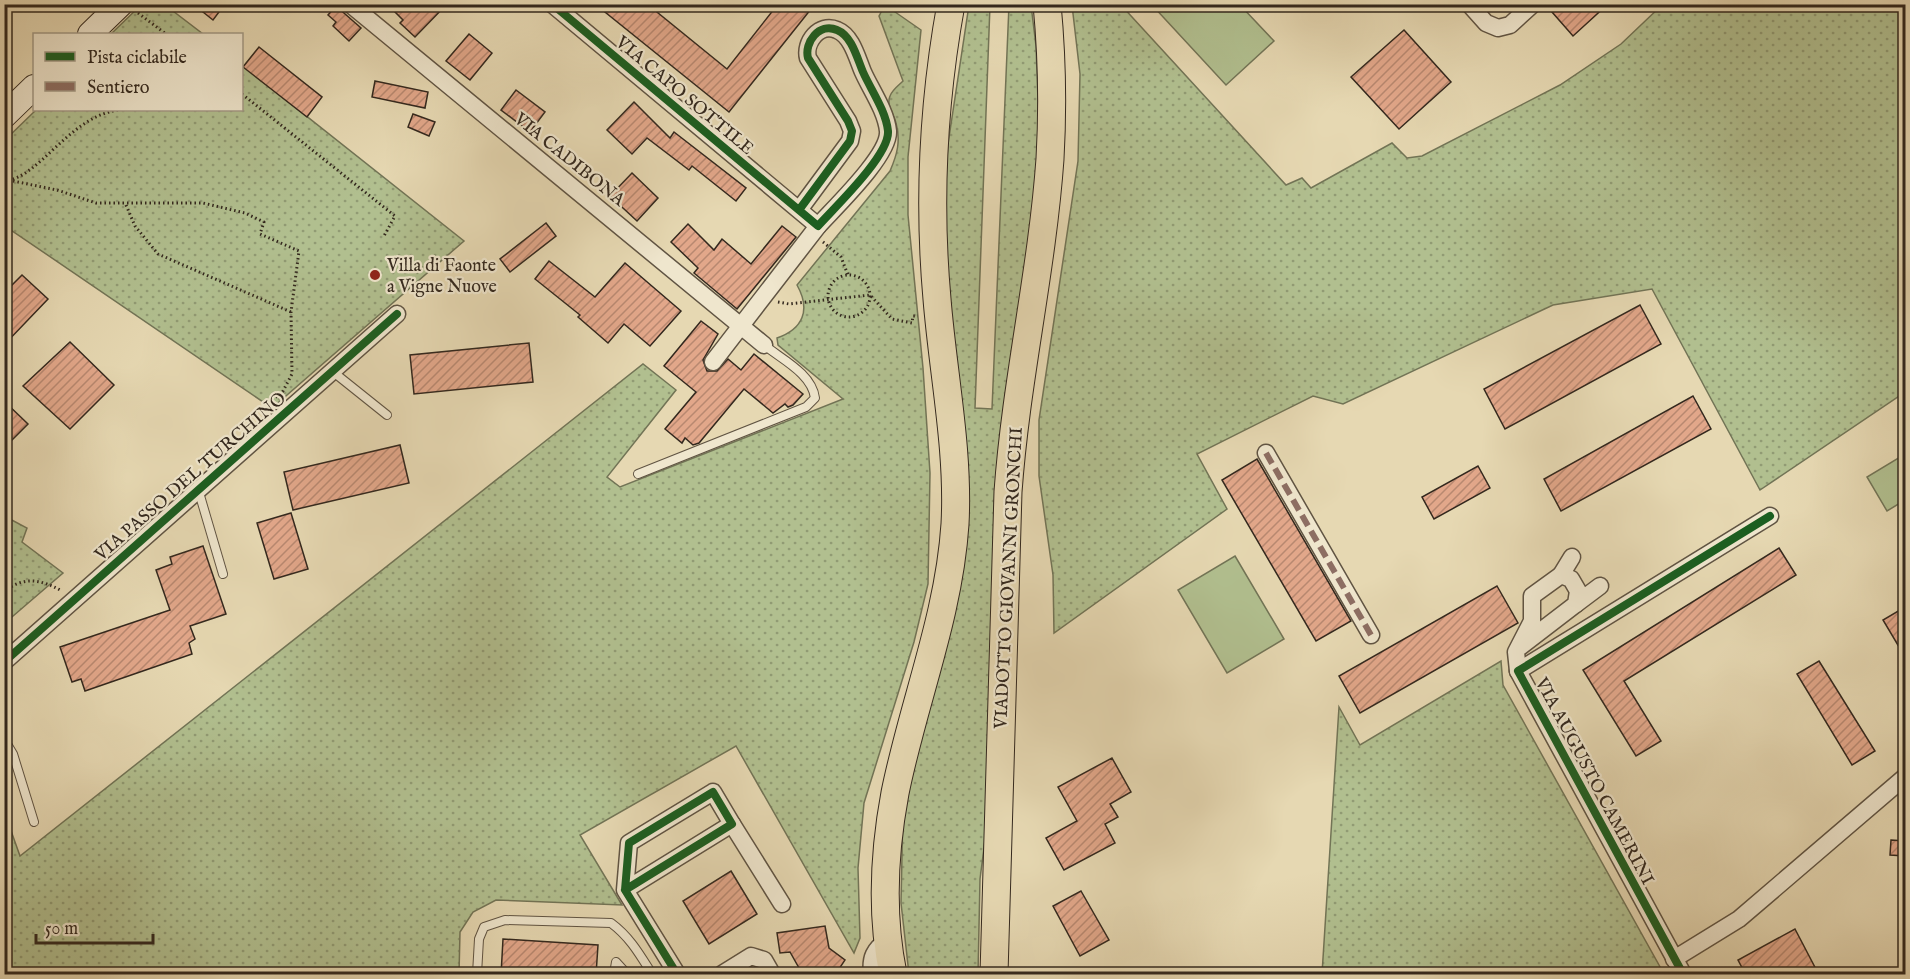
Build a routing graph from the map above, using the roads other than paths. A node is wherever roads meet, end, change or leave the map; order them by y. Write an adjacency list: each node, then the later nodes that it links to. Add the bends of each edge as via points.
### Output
1 (350, 4): 14 (street, VIA CADIBONA)
2 (951, 4): 38 (main road, via 939,77 931,169 938,316 953,445 953,542 941,618 890,822)
3 (1469, 4): 4 (street, via 1486,23 1497,28 1510,25)
4 (1533, 4)
5 (1047, 7): 40 (main road, VIADOTTO GIOVANNI GRONCHI, via 1052,98 1050,160 1008,492)
6 (128, 8): 8 (street)
7 (562, 8): 11 (street, VIA CAPO SOTTILE)
8 (91, 33)
9 (33, 88): 10 (street)
10 (6, 111)
11 (799, 210): 12 (street, VIA CAPO SOTTILE); 12 (street, via 851,137 848,121 805,50 815,34 830,28 849,41 884,116 888,137 878,157)
12 (815, 230): 14 (street)
13 (397, 314): 17 (street, VIA PASSO DEL TURCHINO)
14 (741, 326): 15 (street, VIA CADIBONA); 16 (street)
15 (765, 345): 20 (lane, via 807,379 815,398 806,406)
16 (713, 362)
17 (332, 371): 18 (lane); 21 (street, VIA PASSO DEL TURCHINO)
18 (387, 415)
19 (1266, 453): 28 (street)
20 (638, 474)
21 (198, 488): 24 (lane); 30 (street, VIA PASSO DEL TURCHINO)
22 (1770, 516): 31 (street, VIA AUGUSTO CAMERINI)
23 (1572, 557): 25 (street)
24 (223, 574)
25 (1561, 575): 27 (street, via 1577,587); 29 (street, via 1532,596 1532,621)
26 (1600, 585): 27 (street)
27 (1576, 604): 29 (street)
28 (1371, 635)
29 (1520, 646): 31 (street, via 1516,656)
30 (4, 662)
31 (1518, 671): 39 (street, VIA AUGUSTO CAMERINI)
32 (4, 739): 34 (lane, via 13,754)
33 (1905, 776): 39 (street, via 1749,911)
34 (33, 822)
35 (732, 824): 36 (street); 36 (street, via 713,792 629,843); 37 (street)
36 (625, 890): 45 (street)
37 (782, 904)
38 (888, 940): 48 (street, via 874,952); 49 (main road)
39 (1674, 959): 50 (street, VIA AUGUSTO CAMERINI)
40 (994, 970)
41 (477, 975): 44 (lane, via 479,939 484,927 505,920 611,923 624,932)
42 (614, 975): 43 (lane, via 616,962)
43 (627, 975)
44 (652, 975)
45 (677, 975)
46 (722, 975): 47 (street, via 751,956 758,956)
47 (772, 975)
48 (872, 975)
49 (893, 975)
50 (1683, 975)

